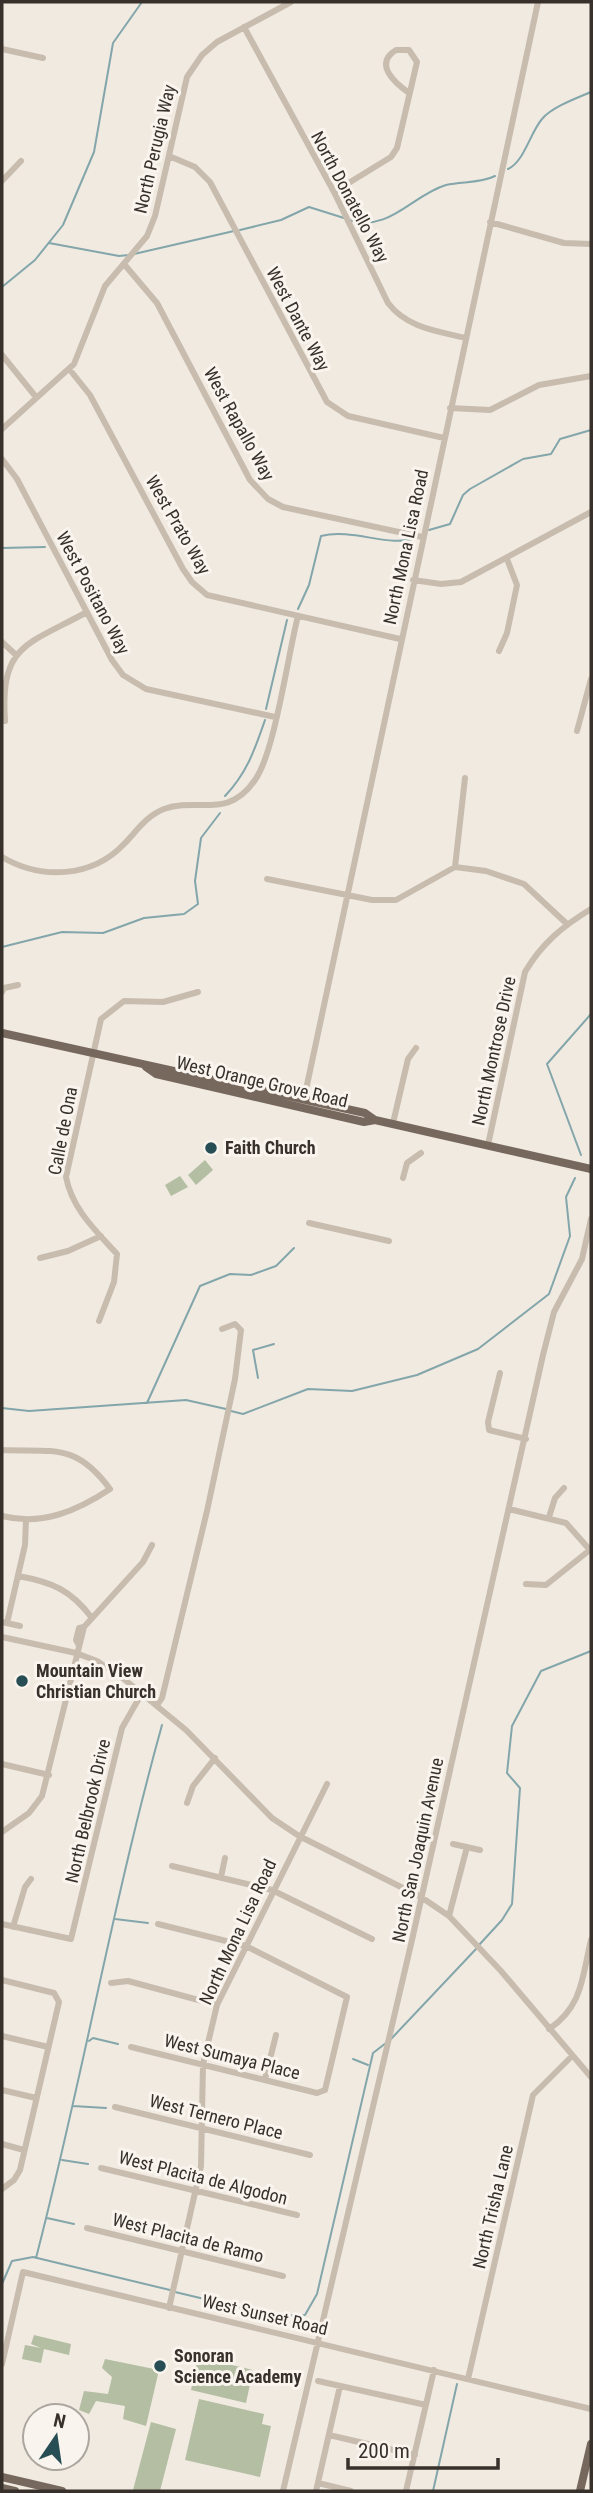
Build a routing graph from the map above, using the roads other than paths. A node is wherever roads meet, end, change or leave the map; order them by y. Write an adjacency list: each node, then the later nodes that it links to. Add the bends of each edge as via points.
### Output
1 (291, 2): 3 (street, North Perugia Way)
2 (538, 2): 11 (street, North Mona Lisa Road)
3 (244, 27): 7 (street, North Perugia Way, via 202,55 187,77); 10 (street, North Donatello Way)
4 (2, 49): 5 (street)
5 (43, 58)
6 (409, 93): 6 (street, via 417,62 409,50 402,49 391,53 386,68); 10 (street, via 391,157)
7 (170, 156): 13 (street, North Perugia Way, via 147,236); 21 (street, West Dante Way, via 195,167 210,182 327,402 348,416)
8 (21, 161): 9 (street)
9 (2, 181)
10 (334, 192): 14 (street, North Donatello Way, via 398,316 426,329)
11 (490, 222): 12 (street, via 564,243); 14 (street, North Mona Lisa Road)
12 (591, 244)
13 (124, 264): 16 (street, North Perugia Way, via 100,294); 24 (street, West Rapallo Way, via 158,303 250,480 262,494 283,507)
14 (466, 338): 19 (street, North Mona Lisa Road)
15 (2, 355): 18 (street)
16 (70, 370): 18 (street, North Perugia Way); 28 (street, West Prato Way, via 90,395 192,582 207,595)
17 (591, 376): 19 (street, via 539,385 490,410)
18 (36, 397): 20 (street, North Perugia Way)
19 (450, 408): 21 (street, North Mona Lisa Road)
20 (2, 429)
21 (444, 438): 24 (street, North Mona Lisa Road)
22 (2, 459): 27 (street, West Positano Way)
23 (591, 512): 25 (street)
24 (422, 537): 26 (street, North Mona Lisa Road)
25 (507, 559): 26 (street, via 453,583); 31 (street, via 517,585)
26 (413, 580): 29 (street, North Mona Lisa Road)
27 (87, 612): 32 (street); 34 (street, West Positano Way, via 117,669 139,686)
28 (298, 616): 29 (street, West Prato Way); 34 (street)
29 (400, 639): 41 (street, North Mona Lisa Road)
30 (2, 642): 32 (street)
31 (499, 651)
32 (16, 655): 35 (street, via 8,666 3,689)
33 (591, 678): 36 (street)
34 (275, 717): 38 (street, via 261,771 251,786 228,803 165,809 149,818 105,860 72,871 42,872 18,867)
35 (5, 721)
36 (577, 731)
37 (465, 778): 39 (street)
38 (2, 857)
39 (454, 867): 41 (street, via 396,900); 43 (street, via 486,871 524,884)
40 (267, 879): 41 (street)
41 (347, 895): 51 (street, North Mona Lisa Road)
42 (591, 909): 43 (street, North Montrose Drive)
43 (567, 924): 54 (street, North Montrose Drive, via 539,948 525,972)
44 (18, 985): 45 (street)
45 (2, 992)
46 (198, 992): 49 (street, Calle de Ona, via 163,1002 124,1000 100,1019)
47 (2, 1033): 49 (main road, West Orange Grove Road)
48 (416, 1048): 53 (street, via 408,1059)
49 (93, 1054): 50 (main road, West Orange Grove Road); 60 (street, Calle de Ona, via 66,1177 79,1210)
50 (144, 1066): 51 (main road, West Orange Grove Road); 52 (main road, West Orange Grove Road, via 156,1074 302,1108 364,1122)
51 (304, 1099): 52 (main road, West Orange Grove Road)
52 (376, 1119): 53 (main road, West Orange Grove Road)
53 (393, 1123): 54 (main road, West Orange Grove Road)
54 (488, 1145): 56 (main road, West Orange Grove Road)
55 (421, 1153): 57 (street, via 407,1163)
56 (591, 1169)
57 (403, 1178)
58 (591, 1219): 66 (street, North San Joaquin Avenue, via 582,1259 554,1312)
59 (309, 1223): 61 (street)
60 (101, 1236): 62 (street); 63 (street, Calle de Ona, via 117,1254 117,1268)
61 (389, 1241)
62 (40, 1258)
63 (99, 1321)
64 (222, 1329): 83 (street, via 235,1324 241,1330 235,1379)
65 (500, 1373): 66 (street, via 489,1430)
66 (526, 1439): 69 (street, North San Joaquin Avenue)
67 (2, 1450): 72 (street, via 72,1454 94,1468 110,1489 77,1509)
68 (564, 1489): 71 (street, via 555,1497)
69 (509, 1509): 71 (street); 101 (street, North San Joaquin Avenue)
70 (2, 1516): 72 (street)
71 (549, 1517): 74 (street, via 573,1529)
72 (26, 1520): 75 (street)
73 (152, 1545): 77 (street, via 144,1562)
74 (591, 1550): 76 (street, via 545,1585)
75 (18, 1576): 77 (street, via 66,1590); 78 (street)
76 (526, 1584)
77 (92, 1618): 81 (street, via 79,1628)
78 (4, 1623): 79 (street)
79 (20, 1626)
80 (2, 1637): 81 (street)
81 (78, 1649): 82 (street); 86 (street)
82 (142, 1693): 83 (street); 105 (street, North Belbrook Drive, via 122,1728 72,1941)
83 (157, 1705): 84 (street)
84 (215, 1758): 88 (street, via 192,1786); 92 (street, via 272,1818)
85 (2, 1764): 86 (street)
86 (49, 1775): 89 (street)
87 (327, 1784): 92 (street, North Mona Lisa Road)
88 (187, 1803)
89 (33, 1809): 90 (street); 91 (street)
90 (40, 1817)
91 (2, 1832)
92 (299, 1836): 100 (street, North Mona Lisa Road); 101 (street)
93 (453, 1844): 94 (street)
94 (467, 1847): 95 (street); 102 (street)
95 (480, 1850)
96 (225, 1858): 98 (street)
97 (172, 1866): 98 (street)
98 (221, 1877): 100 (street)
99 (31, 1879): 105 (street)
100 (272, 1890): 106 (street); 108 (street, North Mona Lisa Road)
101 (421, 1897): 102 (street); 136 (street, North San Joaquin Avenue)
102 (449, 1916): 112 (street)
103 (2, 1924): 105 (street)
104 (158, 1924): 108 (street)
105 (13, 1927)
106 (372, 1939)
107 (591, 1940): 112 (street, via 577,2001)
108 (246, 1946): 111 (street, North Mona Lisa Road); 120 (street, West Sumaya Place, via 349,1996 327,2092)
109 (2, 1980): 115 (street, via 59,1994)
110 (111, 1983): 111 (street, via 128,1981)
111 (217, 2005): 118 (street, North Mona Lisa Road)
112 (549, 2029): 117 (street)
113 (276, 2035): 120 (street)
114 (2, 2036): 115 (street)
115 (48, 2047): 122 (street)
116 (131, 2047): 118 (street, West Sumaya Place)
117 (572, 2056): 119 (street); 139 (street, North Trisha Lane, via 533,2095)
118 (203, 2064): 120 (street, West Sumaya Place); 124 (street, North Mona Lisa Road)
119 (591, 2077)
120 (265, 2080)
121 (2, 2090): 122 (street)
122 (36, 2098): 126 (street)
123 (116, 2107): 124 (street, West Ternero Place)
124 (204, 2130): 127 (street, West Ternero Place); 130 (street, North Mona Lisa Road)
125 (2, 2144): 126 (street)
126 (24, 2150): 129 (street, via 20,2170)
127 (310, 2155)
128 (102, 2168): 130 (street, West Placita de Algodon)
129 (4, 2188)
130 (196, 2192): 131 (street, West Placita de Algodon); 133 (street, North Mona Lisa Road)
131 (297, 2215)
132 (87, 2228): 133 (street, West Placita de Ramo)
133 (183, 2251): 134 (street, West Placita de Ramo); 135 (street, North Mona Lisa Road)
134 (283, 2276)
135 (169, 2308): 136 (street, West Sunset Road); 137 (street, West Sunset Road, via 23,2272)
136 (320, 2342): 138 (street, West Sunset Road); 152 (street, North San Joaquin Avenue)
137 (2, 2364)
138 (434, 2370): 139 (street, West Sunset Road); 142 (street)
139 (468, 2379): 143 (street, West Sunset Road)
140 (318, 2381): 141 (street)
141 (340, 2386): 142 (street); 144 (street)
142 (426, 2405): 146 (street)
143 (591, 2409)
144 (329, 2435): 146 (street); 148 (street)
145 (591, 2444): 155 (main road)
146 (415, 2455): 154 (street)
147 (2, 2477): 151 (main road)
148 (317, 2487): 153 (street)
149 (2, 2488): 150 (main road)
150 (15, 2491)
151 (62, 2491)
152 (284, 2491)
153 (351, 2491)
154 (406, 2491)
155 (580, 2491)

